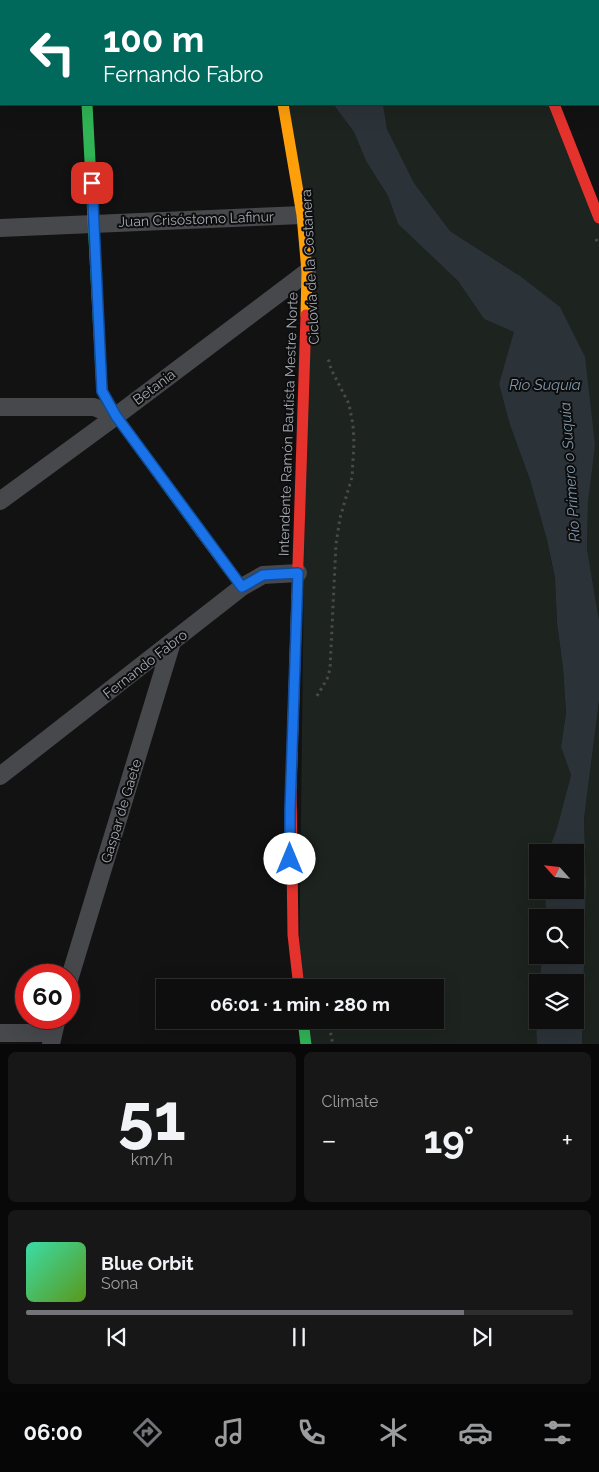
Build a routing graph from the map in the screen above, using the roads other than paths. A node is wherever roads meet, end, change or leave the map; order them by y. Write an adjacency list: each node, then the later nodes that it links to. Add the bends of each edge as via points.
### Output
1 (87, 105): 6 (main road)
2 (283, 105): 4 (main road, Intendente Ramón Bautista Mestre Norte)
3 (554, 105): 5 (main road)
4 (302, 214): 6 (street, Juan Crisóstomo Lafinur); 8 (main road, Intendente Ramón Bautista Mestre Norte)
5 (599, 218)
6 (94, 223): 7 (street, Juan Crisóstomo Lafinur); 10 (main road, via 102,391)
7 (0, 228)
8 (307, 272): 10 (street, Betania); 12 (main road, Intendente Ramón Bautista Mestre Norte)
9 (0, 408): 10 (street, via 94,407)
10 (116, 416): 11 (street, Betania); 13 (main road)
11 (0, 500)
12 (298, 573): 13 (street, Fernando Fabro, via 263,575); 17 (main road, Intendente Ramón Bautista Mestre Norte, via 290,810 293,927)
13 (242, 587): 14 (street, Fernando Fabro)
14 (172, 642): 15 (street, Fernando Fabro); 16 (street, Gaspar de Gaete)
15 (0, 776)
16 (74, 964)
17 (298, 979)
18 (304, 1029): 21 (main road)
19 (54, 1032): 20 (street)
20 (0, 1033)
21 (306, 1044)

